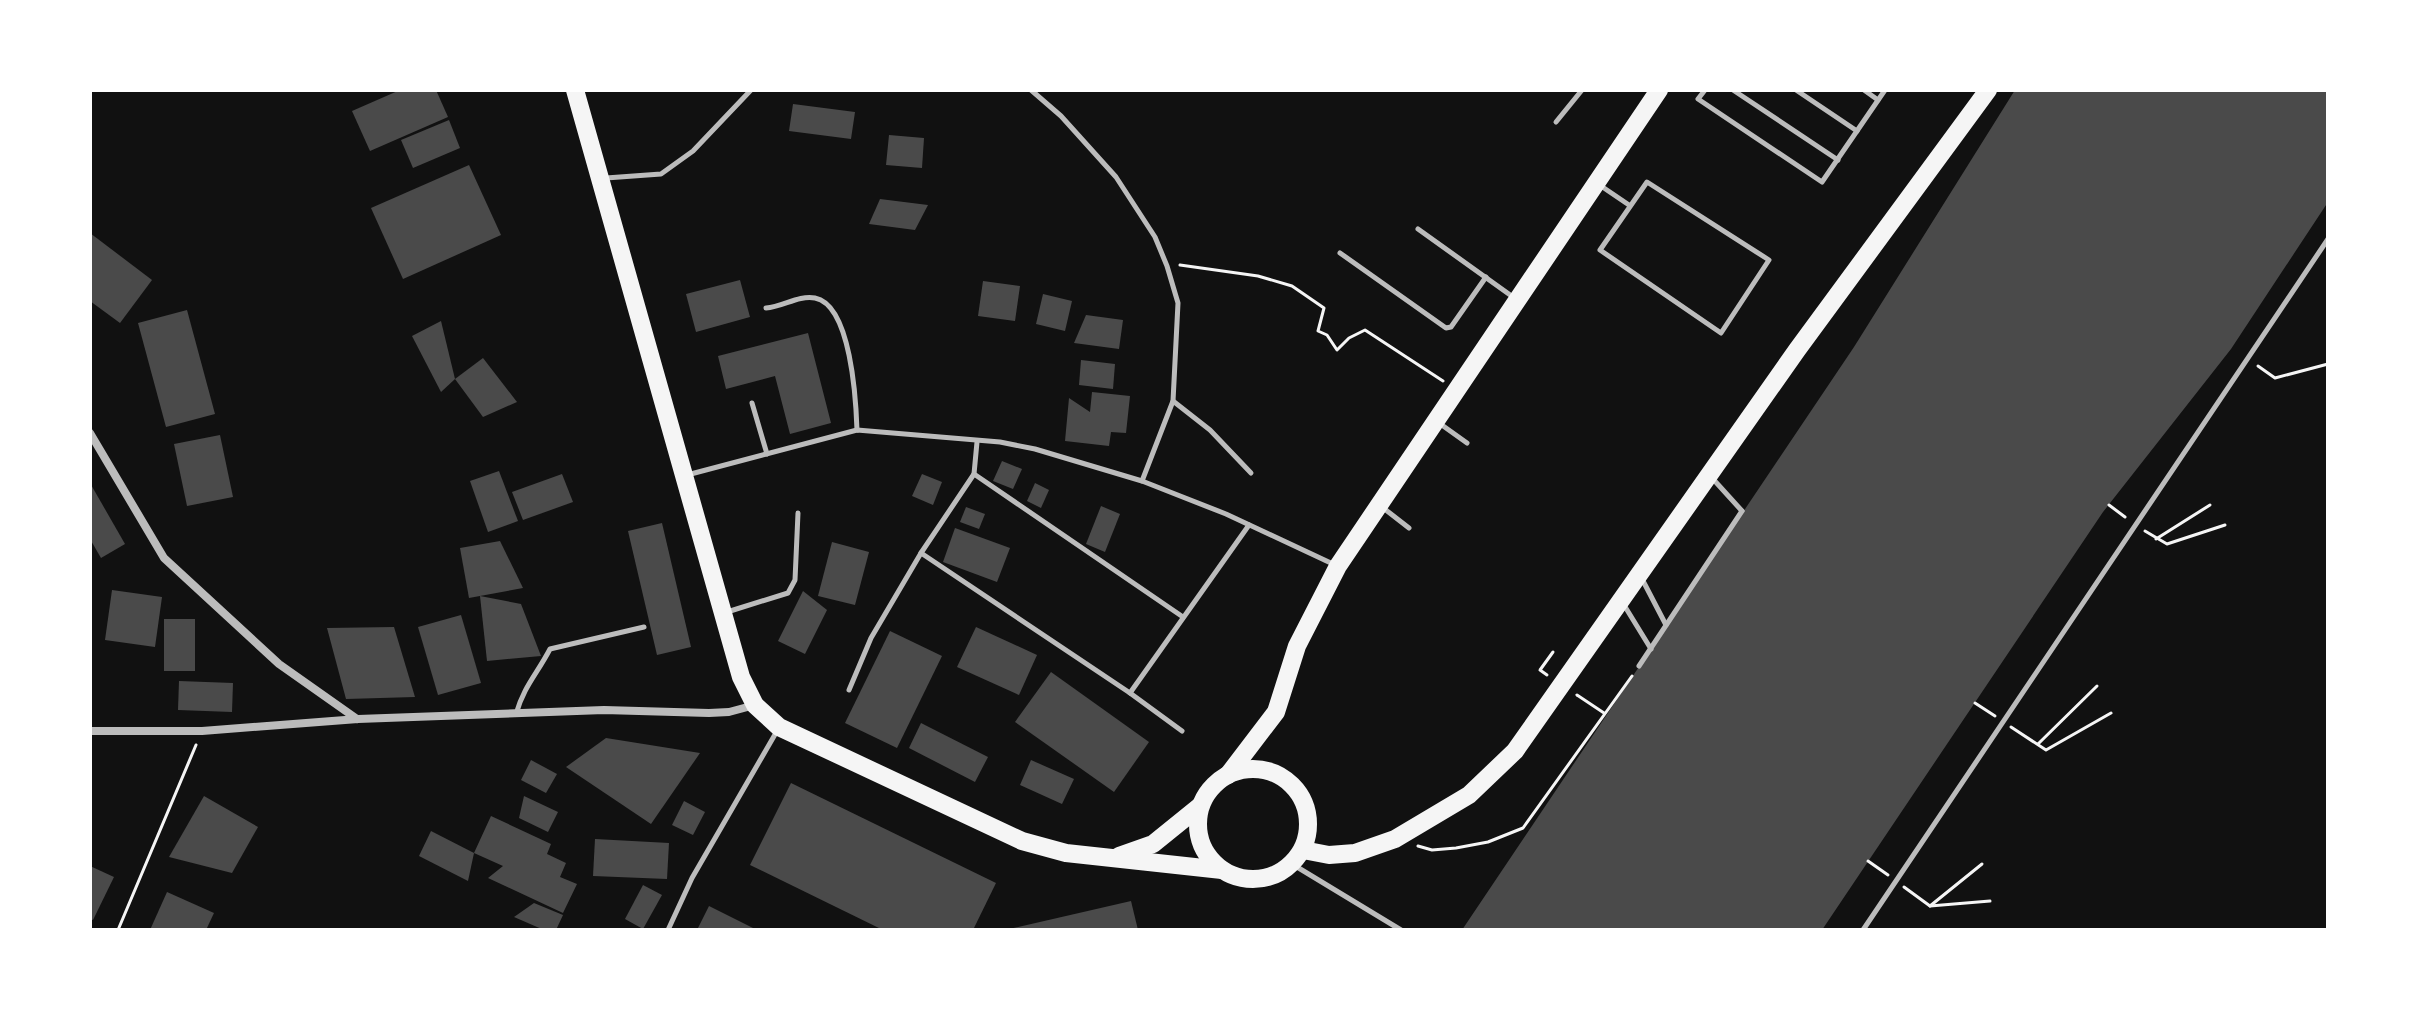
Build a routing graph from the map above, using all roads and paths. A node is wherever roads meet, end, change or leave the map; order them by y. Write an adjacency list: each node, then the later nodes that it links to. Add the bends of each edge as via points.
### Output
1 (575, 90): 16 (main road)
2 (751, 90): 16 (lane, via 693,151 661,174)
3 (1031, 90): 22 (lane, via 1116,177 1155,237)
4 (1582, 90): 13 (lane)
5 (1659, 90): 17 (main road)
6 (1705, 90): 15 (lane, via 1698,99 1822,182)
7 (1733, 90): 15 (lane)
8 (1796, 90): 14 (lane)
9 (1864, 90): 12 (lane)
10 (1885, 90): 12 (lane)
11 (1988, 90): 39 (main road)
12 (1878, 100): 14 (lane)
13 (1556, 122)
14 (1857, 131): 15 (lane)
15 (1838, 160)
16 (600, 178): 40 (main road)
17 (1597, 183): 18 (lane); 24 (main road)
18 (1629, 205): 18 (lane, via 1647,182 1769,260 1721,333 1600,250)
19 (1418, 229): 23 (lane)
20 (2328, 239): 92 (lane)
21 (1340, 253): 23 (lane, via 1446,328)
22 (1167, 266): 28 (path, via 1258,276 1292,286 1324,308 1318,331 1337,350 1365,330); 29 (lane, via 1178,303)
23 (1486, 277): 24 (lane)
24 (1517, 300): 28 (main road)
25 (766, 308): 32 (lane, via 806,297 832,308 840,321)
26 (2253, 363): 27 (path, via 2275,378)
27 (2328, 364)
28 (1456, 389): 31 (main road)
29 (1173, 401): 37 (lane); 41 (lane)
30 (752, 403): 36 (lane)
31 (1435, 421): 35 (lane); 42 (main road)
32 (857, 430): 34 (lane); 36 (lane)
33 (90, 433): 71 (street, via 164,558 279,664)
34 (977, 441): 38 (lane); 41 (lane, via 1035,449)
35 (1467, 443)
36 (767, 454): 40 (lane)
37 (1251, 473)
38 (974, 474): 52 (lane); 57 (lane)
39 (1709, 475): 54 (main road); 58 (lane, via 1742,511)
40 (683, 476): 56 (main road)
41 (1142, 481): 47 (lane)
42 (1378, 504): 49 (lane); 53 (main road)
43 (2109, 505): 46 (path)
44 (2210, 505): 51 (path)
45 (798, 513): 56 (lane, via 792,588)
46 (2133, 522)
47 (1249, 525): 53 (lane); 57 (lane)
48 (2225, 525): 51 (path, via 2167,544)
49 (1409, 528)
50 (2144, 530): 51 (path)
51 (2156, 539)
52 (921, 553): 65 (lane, via 871,638); 66 (lane)
53 (1338, 566): 79 (main road, via 1297,646 1276,712)
54 (1639, 574): 55 (main road); 58 (lane)
55 (1621, 599): 60 (lane); 81 (main road, via 1515,751 1469,795)
56 (722, 614): 68 (main road)
57 (1183, 617): 66 (lane)
58 (1666, 626): 60 (lane)
59 (644, 627): 70 (lane, via 550,649 523,690)
60 (1651, 649): 62 (lane)
61 (1553, 652): 63 (path)
62 (1639, 666): 81 (path, via 1523,828 1456,848 1432,850)
63 (1540, 670)
64 (2097, 686): 78 (path)
65 (849, 690)
66 (1130, 693): 77 (lane)
67 (1975, 703): 72 (path)
68 (755, 705): 70 (street, via 709,713); 73 (main road)
69 (2111, 713): 78 (path, via 2046,750)
70 (516, 714): 71 (street)
71 (358, 719): 76 (street)
72 (1999, 719)
73 (779, 727): 83 (main road, via 1022,841); 90 (lane)
74 (2011, 727): 78 (path)
75 (90, 731): 76 (street)
76 (202, 731): 89 (path)
77 (1182, 731)
78 (2038, 744)
79 (1228, 775): 80 (main road); 82 (main road, via 1262,769 1293,785 1308,816 1308,833)
80 (1200, 806): 83 (main road, via 1153,844); 86 (main road, via 1200,842)
81 (1395, 839): 82 (main road, via 1355,853)
82 (1298, 857): 86 (main road, via 1277,874 1258,880); 91 (lane)
83 (1112, 858): 86 (main road)
84 (1868, 861): 88 (path)
85 (1982, 864): 88 (path)
86 (1222, 870)
87 (1990, 901): 88 (path)
88 (1930, 906)
89 (118, 930)
90 (668, 930)
91 (1401, 930)
92 (1863, 930)

